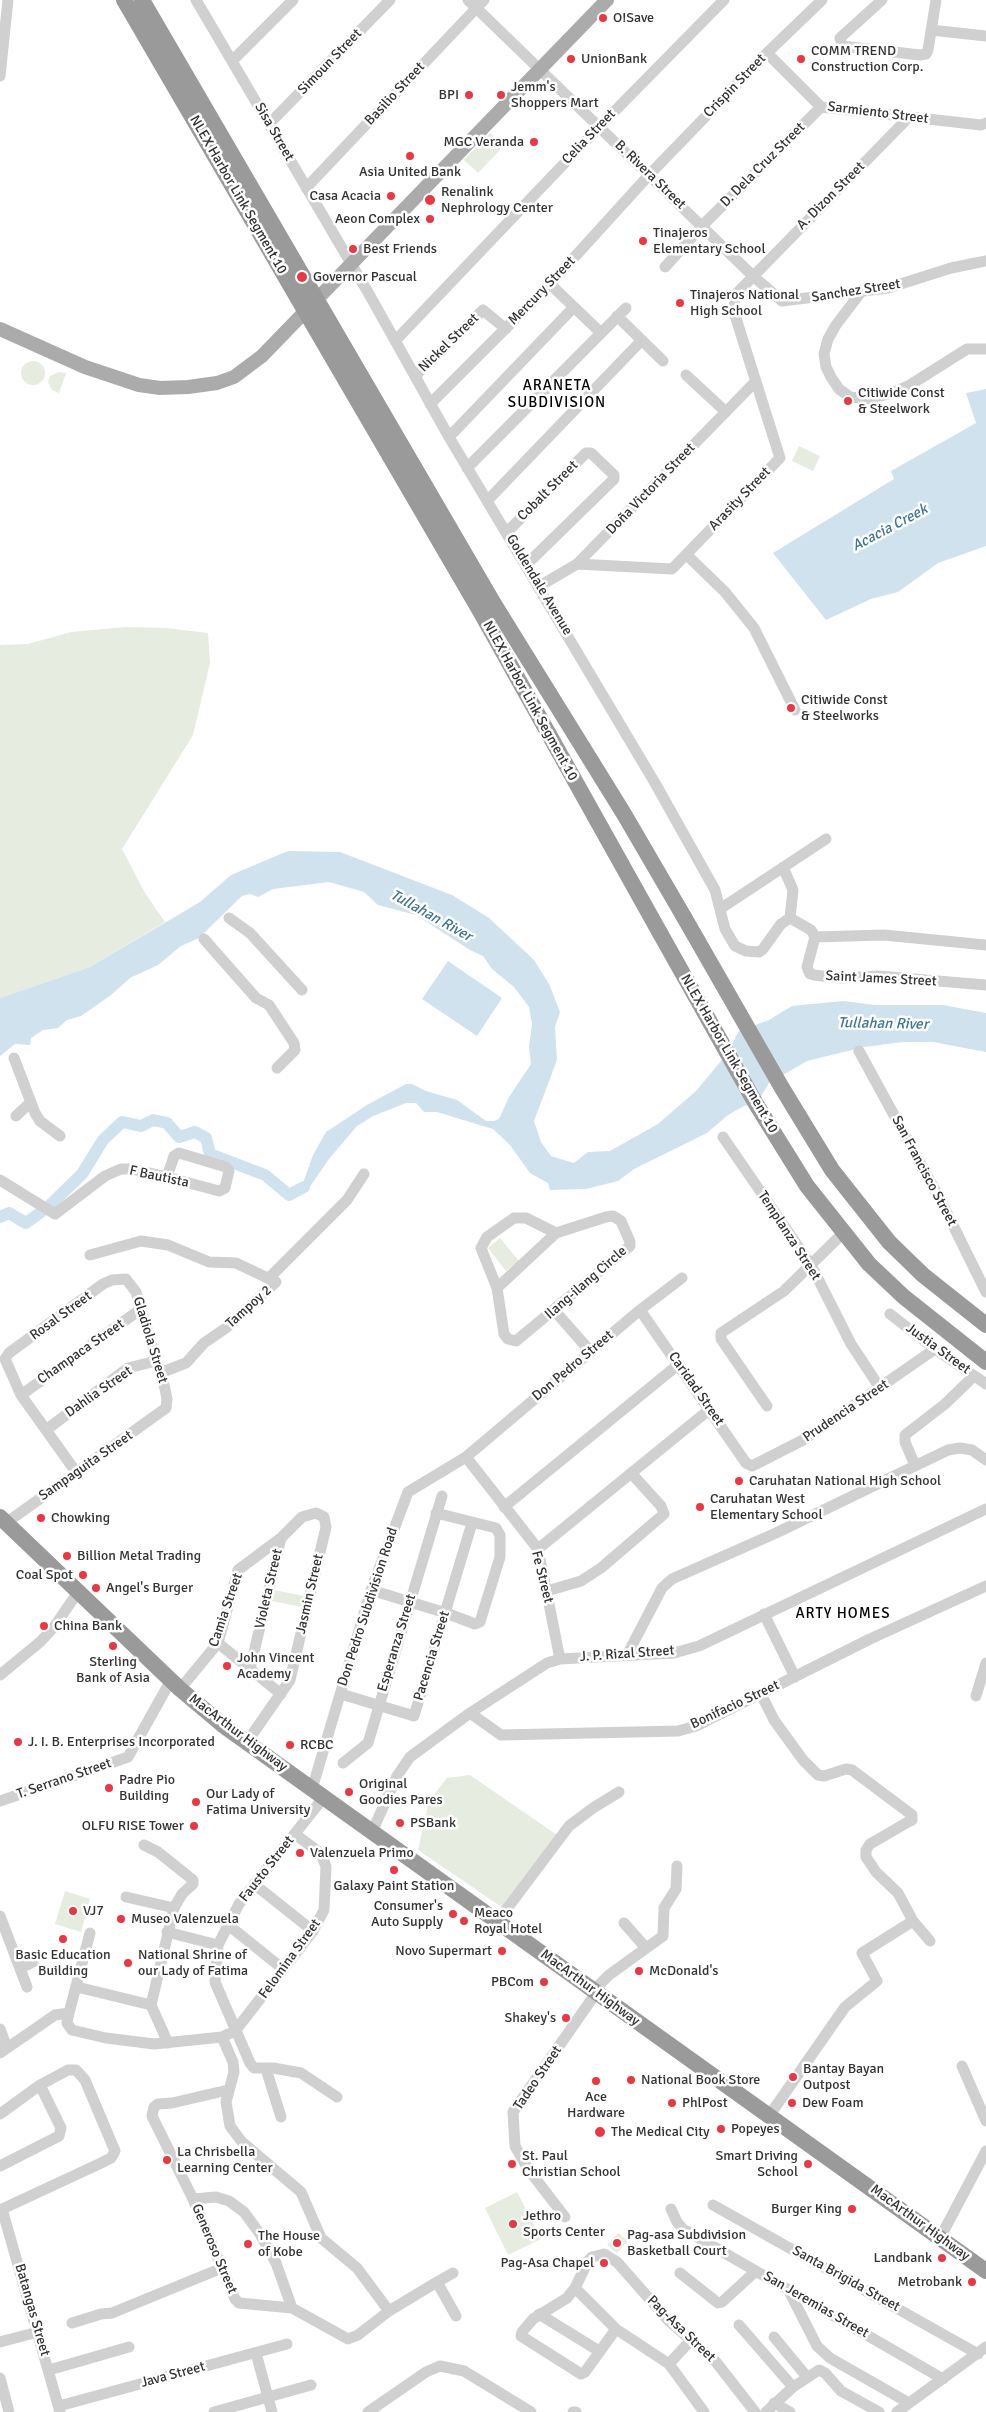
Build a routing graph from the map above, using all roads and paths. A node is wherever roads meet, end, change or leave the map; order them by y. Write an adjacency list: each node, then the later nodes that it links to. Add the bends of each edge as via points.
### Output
1 (124, 0): 93 (highway, NLEX Harbor Link Segment 10, bridge, via 480,611 756,1104 807,1186 869,1264 904,1297)
2 (142, 0): 89 (highway, NLEX Harbor Link Segment 10, bridge, via 489,595 624,814 832,1170 889,1242 923,1275)
3 (196, 0): 16 (street, Sisa Street)
4 (293, 0): 16 (street)
5 (390, 0): 21 (street, Simoun Street)
6 (607, 0): 17 (main road)
7 (724, 0): 23 (street, Celia Street)
8 (822, 0): 15 (street, Crispin Street)
9 (882, 0): 13 (street, via 840,38 842,46 926,54)
10 (936, 0): 13 (street)
11 (8, 3): 18 (street)
12 (476, 3): 17 (street, B. Rivera Street); 25 (street, Basilio Street)
13 (931, 30): 14 (street)
14 (986, 36)
15 (766, 53): 19 (street, Sarmiento Street); 24 (street, Crispin Street)
16 (232, 61): 21 (street, Sisa Street)
17 (538, 70): 23 (street, B. Rivera Street); 28 (main road)
18 (0, 76)
19 (821, 107): 20 (street, Sarmiento Street); 26 (street, D. Dela Cruz Street)
20 (909, 117): 22 (street, Sarmiento Street); 30 (street, A. Dizon Street)
21 (269, 124): 25 (street, Sisa Street)
22 (983, 124)
23 (599, 127): 24 (street, B. Rivera Street); 39 (street, Celia Street)
24 (650, 174): 26 (street, B. Rivera Street); 31 (street, Mercury Street)
25 (306, 188): 28 (street, Sisa Street)
26 (702, 226): 29 (street, D. Dela Cruz Street); 30 (street, B. Rivera Street)
27 (986, 261): 32 (street, Sanchez Street, via 888,288)
28 (351, 264): 35 (main road, via 255,363 234,377 211,384 168,388 129,383); 39 (street, Goldendale Avenue)
29 (665, 267)
30 (753, 276): 33 (street, B. Rivera Street); 44 (street, Arasity Street, via 735,295 733,306)
31 (550, 284): 34 (street); 36 (street, Mercury Street)
32 (861, 292): 33 (street, Sanchez Street); 40 (street, via 836,325 824,354 831,377 850,397 870,398 892,393 967,349)
33 (782, 301)
34 (574, 307): 37 (street); 47 (street)
35 (0, 329)
36 (506, 329): 43 (street, Nickel Street, via 483,310); 45 (street, Mercury Street)
37 (601, 333): 38 (street, via 622,312); 48 (street)
38 (642, 340): 41 (street); 49 (street)
39 (394, 341): 43 (street, Goldendale Avenue)
40 (986, 349)
41 (663, 361)
42 (686, 375): 46 (street)
43 (415, 376): 45 (street, Goldendale Avenue)
44 (756, 382): 46 (street, Doña Victoria Street); 52 (street, Arasity Street, via 780,458 672,569)
45 (430, 404): 47 (street, Goldendale Avenue)
46 (726, 412): 52 (street, Doña Victoria Street)
47 (449, 437): 48 (street, Goldendale Avenue)
48 (467, 468): 49 (street, Goldendale Avenue)
49 (487, 501): 50 (street, Goldendale Avenue)
50 (507, 532): 53 (street, Goldendale Avenue); 53 (street, Cobalt Street, via 589,451 615,477)
51 (691, 558): 55 (street, via 725,592 754,628)
52 (577, 564): 54 (street, Doña Victoria Street)
53 (526, 565): 54 (street, Goldendale Avenue)
54 (538, 587): 58 (street, Goldendale Avenue, via 655,783 714,890)
55 (796, 710)
56 (826, 839): 57 (street)
57 (783, 867): 58 (street); 60 (street, via 792,890)
58 (720, 908): 60 (street, via 725,929 735,946 746,951 763,949 781,924)
59 (229, 918): 65 (street, via 250,934)
60 (790, 918): 61 (street, via 811,930)
61 (815, 936): 63 (street, via 884,935); 64 (street, Saint James Street, via 808,967 810,974)
62 (204, 939): 68 (street, via 256,998 269,1005 294,1043 295,1050)
63 (986, 946)
64 (986, 985)
65 (302, 990)
66 (859, 1052): 84 (street, San Francisco Street, via 942,1202)
67 (14, 1058): 69 (street)
68 (277, 1068)
69 (31, 1102): 70 (street); 71 (street, via 40,1121)
70 (16, 1116)
71 (60, 1136)
72 (723, 1137): 79 (street, Templanza Street)
73 (364, 1174): 80 (street, via 347,1200)
74 (167, 1176): 74 (street, F Bautista, via 174,1156 180,1154 229,1168 222,1191); 75 (street, F Bautista, via 121,1169 104,1176 56,1214)
75 (0, 1180)
76 (556, 1233): 83 (street, Ilang-ilang Circle); 83 (street, Ilang-ilang Circle, via 526,1218 514,1218 487,1237 481,1248); 86 (street, Ilang-ilang Circle, via 613,1216 620,1221 630,1242 628,1249)
77 (840, 1236): 79 (street)
78 (90, 1255): 80 (street, Tampoy 2, via 132,1243 149,1242 168,1245 209,1262 236,1263)
79 (810, 1265): 98 (street, Templanza Street, via 851,1344); 100 (street, via 784,1291 721,1333 721,1339)
80 (269, 1278): 95 (street, Tampoy 2, via 276,1282 226,1328 204,1343 180,1367)
81 (682, 1278): 87 (street, Don Pedro Street)
82 (121, 1280): 85 (street, Gladiola Street, via 132,1285); 99 (street, Rosal Street, via 104,1284 9,1353 5,1359)
83 (497, 1288): 86 (street, Ilang-ilang Circle, via 504,1334 508,1339 516,1341)
84 (986, 1292)
85 (141, 1309): 92 (street, Gladiola Street); 99 (street, Champaca Street)
86 (554, 1310): 91 (street)
87 (640, 1310): 91 (street, Don Pedro Street); 94 (street, Caridad Street)
88 (890, 1314): 90 (street, Justia Street)
89 (986, 1325)
90 (934, 1349): 96 (street, Justia Street); 98 (street, Prudencia Street)
91 (590, 1352): 104 (street, Don Pedro Street)
92 (156, 1361): 95 (street, Gladiola Street); 103 (street, Dahlia Street, via 128,1368)
93 (986, 1362)
94 (679, 1364): 102 (street, Caridad Street); 111 (street)
95 (160, 1373): 101 (street, Gladiola Street, via 167,1399)
96 (974, 1376): 97 (street, Justia Street); 106 (street, via 905,1435)
97 (986, 1384)
98 (880, 1388): 107 (street, Prudencia Street, via 805,1439)
99 (21, 1395): 103 (street)
100 (767, 1406)
101 (166, 1408): 108 (street, Sampaguita Street)
102 (710, 1409): 107 (street, Caridad Street, via 746,1463); 109 (street)
103 (46, 1430): 108 (street)
104 (466, 1457): 111 (street, Fe Street); 120 (street, Don Pedro Subdivision Road, via 408,1492)
105 (986, 1460): 106 (street, via 972,1450 953,1448)
106 (915, 1465): 127 (street, via 776,1533 672,1579 662,1588)
107 (752, 1466)
108 (76, 1472): 114 (street, Sampaguita Street)
109 (631, 1473): 118 (street); 121 (street, via 661,1506 664,1514 580,1582)
110 (442, 1496): 113 (street, Esperanza Street)
111 (504, 1507): 118 (street, Fe Street)
112 (986, 1509): 125 (street, J. P. Rizal Street)
113 (436, 1514): 116 (street); 123 (street, Esperanza Street)
114 (3, 1520): 122 (highway, MacArthur Highway)
115 (326, 1522): 117 (street, Camia Street, via 316,1513 309,1514); 134 (street, Jasmin Street, via 290,1680)
116 (472, 1523): 124 (street, Pacencia Street); 124 (street, via 496,1528 502,1543 500,1557 480,1622 475,1624)
117 (281, 1538): 126 (street, Camia Street, via 238,1570); 130 (street, Violeta Street)
118 (538, 1549): 121 (street, Fe Street)
119 (986, 1586): 132 (street, Bonifacio Street)
120 (371, 1590): 123 (street); 135 (street, Don Pedro Subdivision Road)
121 (547, 1591): 128 (street, Fe Street)
122 (78, 1592): 131 (street, via 40,1642); 133 (highway, MacArthur Highway)
123 (410, 1602): 124 (street); 138 (street, Esperanza Street)
124 (446, 1613): 138 (street, Pacencia Street, via 414,1716)
125 (764, 1614): 127 (street, J. P. Rizal Street, via 699,1646 674,1653); 132 (street)
126 (218, 1642): 130 (street); 133 (street, Camia Street, via 210,1655)
127 (627, 1655): 128 (street, J. P. Rizal Street)
128 (560, 1659): 139 (street, J. P. Rizal Street, via 548,1663)
129 (986, 1663): 137 (street)
130 (250, 1669): 134 (street)
131 (0, 1675)
132 (795, 1676): 136 (street, Bonifacio Street)
133 (176, 1684): 140 (highway, MacArthur Highway); 141 (street, Camia Street)
134 (281, 1694): 140 (street, Jasmin Street)
135 (341, 1694): 138 (street, Pacencia Street); 144 (street, Don Pedro Subdivision Road)
136 (761, 1694): 139 (street, Bonifacio Street, via 696,1726 678,1731 501,1735); 154 (street, via 774,1720 818,1775 852,1770 912,1814 912,1820 870,1844 866,1850 869,1864 898,1893)
137 (976, 1696)
138 (378, 1706): 142 (street, Esperanza Street, via 368,1743)
139 (470, 1713): 146 (street, J. P. Rizal Street, via 410,1757 397,1776)
140 (247, 1742): 144 (highway, MacArthur Highway)
141 (128, 1757): 145 (street, T. Serrano Street)
142 (344, 1763)
143 (619, 1792): 155 (street, via 569,1826)
144 (318, 1793): 146 (highway, MacArthur Highway); 147 (street, Fausto Street)
145 (0, 1801)
146 (372, 1832): 155 (highway, MacArthur Highway)
147 (295, 1834): 150 (street, Fausto Street); 158 (street, Felomina Street, via 320,1853 326,1867 324,1910)
148 (144, 1845): 152 (street, via 193,1880)
149 (677, 1866): 163 (street, Tadeo Street, via 676,1889 664,1908 663,1936)
150 (254, 1884): 157 (street, Fausto Street); 158 (street)
151 (126, 1897): 152 (street)
152 (174, 1908): 159 (street)
153 (0, 1916): 165 (street)
154 (913, 1921): 161 (street); 183 (street, via 862,1953 877,1981 845,2007)
155 (497, 1922): 169 (highway, MacArthur Highway)
156 (624, 1923): 163 (street)
157 (227, 1924): 162 (street, Fausto Street); 166 (street)
158 (313, 1931): 166 (street, Felomina Street)
159 (167, 1932): 162 (street); 170 (street)
160 (90, 1933): 168 (street)
161 (930, 1941)
162 (218, 1945): 173 (street, Fausto Street, via 215,1982)
163 (646, 1948): 169 (street, Tadeo Street, via 609,1976)
164 (33, 1962): 165 (street)
165 (20, 1968): 167 (street)
166 (282, 1969): 173 (street, Felomina Street)
167 (27, 1987)
168 (76, 1987): 170 (street); 171 (street)
169 (595, 1992): 183 (highway, MacArthur Highway); 192 (street, Tadeo Street, via 513,2112 515,2146)
170 (152, 2005): 175 (street)
171 (69, 2013): 175 (street, via 67,2023 72,2030 132,2042); 176 (street, via 55,2015)
172 (0, 2030): 176 (street)
173 (236, 2031): 174 (street); 178 (street, Fausto Street, via 250,2063 254,2068)
174 (222, 2037): 175 (street); 180 (street, via 234,2072)
175 (168, 2043)
176 (4, 2050)
177 (962, 2066): 185 (street)
178 (266, 2069): 181 (street, via 300,2073); 184 (street)
179 (40, 2085): 182 (street); 187 (street, via 61,2128 59,2136); 191 (street, via 68,2070 76,2070 85,2080 116,2151 111,2158)
180 (228, 2090): 188 (street, Generoso Street, via 158,2104 152,2111); 203 (street, via 227,2115 236,2135 301,2192 321,2238 357,2268)
181 (337, 2097)
182 (0, 2114)
183 (769, 2116): 193 (highway, MacArthur Highway)
184 (281, 2117)
185 (986, 2121)
186 (986, 2151): 193 (street)
187 (0, 2166)
188 (193, 2200): 194 (street, Generoso Street); 202 (street, via 216,2197 229,2201 244,2212 276,2263)
189 (713, 2205): 216 (street, Santa Brigida Street)
190 (671, 2209): 195 (street, San Jeremias Street, via 683,2228)
191 (1, 2210): 209 (street, Batangas Street)
192 (564, 2217)
193 (940, 2238): 196 (highway, MacArthur Highway)
194 (222, 2268): 202 (street, Generoso Street, via 239,2303); 206 (street, via 112,2313)
195 (756, 2271): 198 (street, via 718,2303); 201 (street, San Jeremias Street)
196 (986, 2271)
197 (453, 2273): 199 (street, Generoso Street)
198 (680, 2273)
199 (437, 2282): 203 (street, Generoso Street); 205 (street)
200 (575, 2288): 204 (street, Pag-Asa Street, via 558,2304); 208 (street); 211 (street, Pag-Asa Street, via 592,2257 604,2254 611,2257)
201 (788, 2289): 221 (street, San Jeremias Street); 226 (street, via 817,2346 830,2358)
202 (292, 2308): 203 (street, Generoso Street, via 348,2339)
203 (388, 2311)
204 (539, 2314): 215 (street); 215 (street, Pag-Asa Street, via 521,2336 581,2374)
205 (456, 2316)
206 (72, 2323)
207 (740, 2325): 224 (street)
208 (616, 2329): 215 (street); 218 (street)
209 (38, 2332): 212 (street); 219 (street, Batangas Street)
210 (774, 2337): 220 (street)
211 (690, 2341): 218 (street); 236 (street, Pag-Asa Street, via 716,2362)
212 (0, 2342)
213 (287, 2344): 217 (street, Java Street)
214 (129, 2347): 219 (street)
215 (599, 2351)
216 (982, 2351): 221 (street)
217 (256, 2353): 225 (street); 228 (street, Java Street)
218 (669, 2364): 235 (street)
219 (49, 2370): 228 (street, Batangas Street)
220 (806, 2377): 224 (street); 238 (street, via 822,2371 842,2391)
221 (943, 2379): 226 (street)
222 (1, 2383): 232 (street)
223 (311, 2385): 225 (street)
224 (793, 2387): 227 (street)
225 (268, 2397): 229 (street); 234 (street)
226 (908, 2403): 239 (street)
227 (770, 2408): 237 (street)
228 (60, 2409)
229 (229, 2410): 233 (street)
230 (373, 2410): 231 (street, via 426,2372 440,2366 464,2371)
231 (524, 2410)
232 (9, 2412)
233 (214, 2412)
234 (272, 2412)
235 (704, 2412)
236 (755, 2412)
237 (790, 2412)
238 (879, 2412)
239 (897, 2412)

